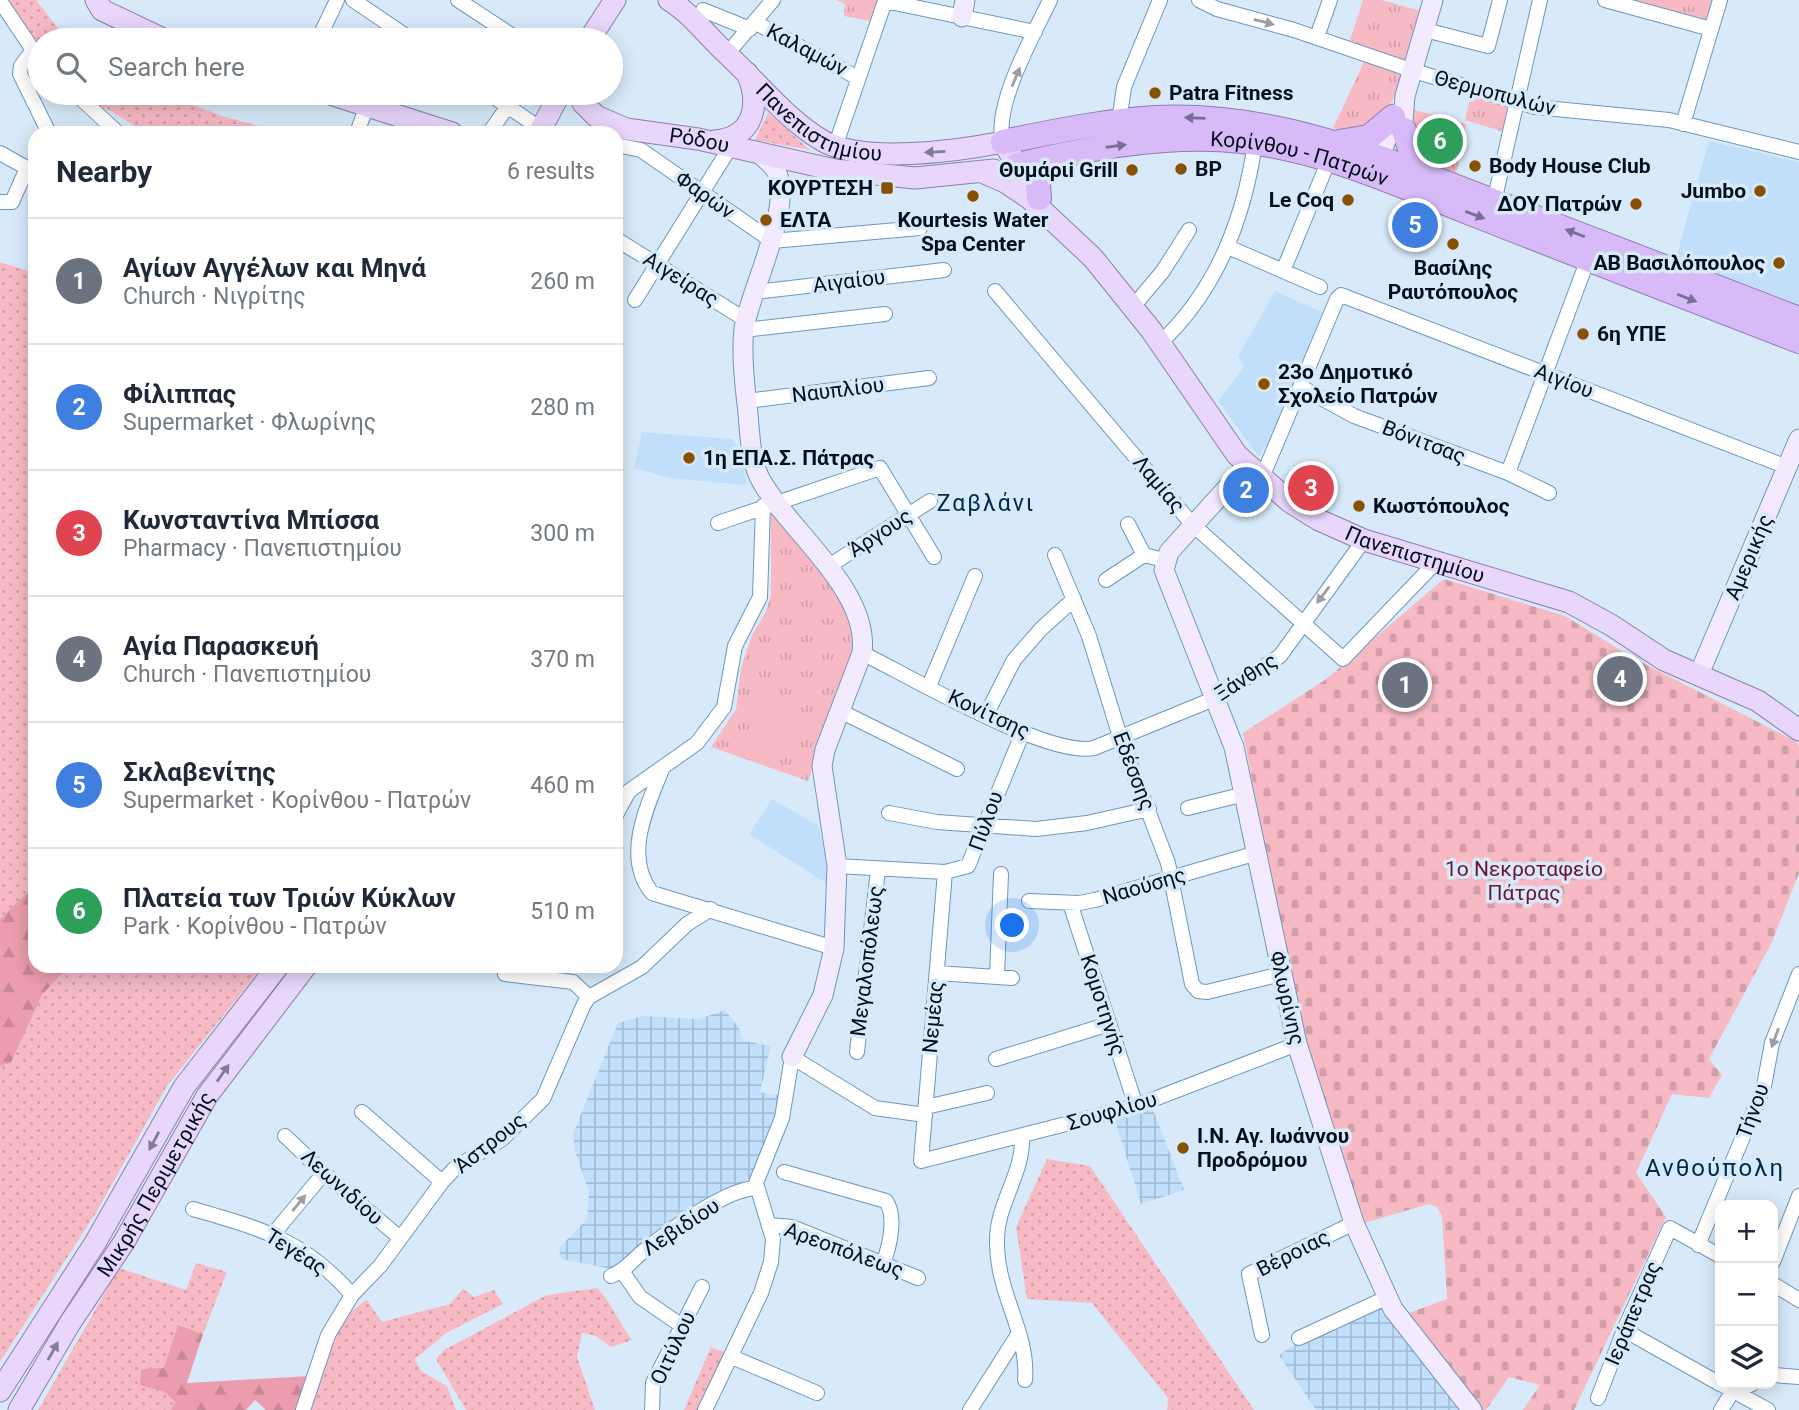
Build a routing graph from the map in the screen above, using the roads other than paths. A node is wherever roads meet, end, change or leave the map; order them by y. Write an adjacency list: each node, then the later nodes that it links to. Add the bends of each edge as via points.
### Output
1 (337, 0): 23 (street)
2 (353, 0): 24 (street)
3 (458, 0): 25 (street)
4 (671, 0): 20 (main road, Πανεπιστημίου)
5 (773, 0): 21 (street)
6 (1050, 0): 29 (street)
7 (1160, 0): 46 (street, via 1124,87)
8 (1199, 0): 30 (street, Θερμοπυλών, one-way to 30)
9 (1329, 0): 30 (street)
10 (1433, 0): 28 (street)
11 (1500, 0): 28 (street, via 1488,46)
12 (1539, 0): 38 (street)
13 (1605, 0): 27 (street)
14 (1720, 0): 27 (street)
15 (0, 1): 31 (street)
16 (885, 1): 19 (street); 36 (street)
17 (102, 3): 22 (main road)
18 (608, 5): 26 (main road)
19 (963, 9): 29 (street)
20 (700, 10): 21 (street, Καλαμών); 32 (main road, Πανεπιστημίου)
21 (753, 26): 32 (street); 36 (street, Καλαμών)
22 (145, 28)
23 (323, 28)
24 (394, 28)
25 (501, 28)
26 (596, 28)
27 (1711, 29): 47 (street)
28 (1425, 30): 35 (street)
29 (1035, 32): 60 (street, one-way to 29, via 1003,110)
30 (1317, 37): 35 (street, Θερμοπυλών)
31 (28, 41)
32 (727, 54): 34 (main road, Πανεπιστημίου)
33 (28, 61): 37 (street, via 21,66 20,78)
34 (747, 71): 59 (main road, via 755,100 748,125 727,139); 64 (main road, Πανεπιστημίου, via 804,127)
35 (1414, 71): 38 (street, Θερμοπυλών); 45 (street)
36 (858, 78): 64 (street)
37 (28, 93)
38 (1518, 102): 47 (street, Θερμοπυλών, via 1556,111); 80 (street)
39 (34, 105): 48 (street)
40 (88, 105): 49 (street)
41 (367, 105): 50 (street); 51 (main road)
42 (554, 105): 54 (main road)
43 (584, 105): 55 (main road, Ρόδου)
44 (508, 106): 52 (street); 53 (street)
45 (1401, 114): 66 (highway, via 1369,137); 73 (street); 77 (highway, via 1411,152)
46 (1119, 122): 60 (highway, Κορίνθου - Πατρών); 66 (highway, Κορίνθου - Πατρών, one-way to 46, via 1237,121 1191,117)
47 (1684, 124): 67 (street, Θερμοπυλών)
48 (45, 126)
49 (110, 126)
50 (360, 126)
51 (431, 126)
52 (494, 126)
53 (534, 126)
54 (543, 126)
55 (620, 126)
56 (623, 127): 58 (main road, Ρόδου)
57 (623, 131): 58 (main road)
58 (632, 131): 59 (main road, Ρόδου)
59 (698, 139): 63 (main road, Ρόδου)
60 (1003, 142): 64 (main road, Πανεπιστημίου, one-way to 64, via 931,152); 70 (main road, Πανεπιστημίου)
61 (1255, 143): 66 (highway, Κορίνθου - Πατρών); 69 (highway, Κορίνθου - Πατρών, one-way to 61, via 1162,140); 86 (street)
62 (623, 146): 78 (street, Φαρών, via 641,150)
63 (731, 146): 65 (main road, Ρόδου); 78 (street)
64 (835, 147)
65 (756, 151): 72 (main road, Ρόδου); 76 (street)
66 (1331, 151): 73 (highway, Κορίνθου - Πατρών); 90 (street)
67 (1799, 152)
68 (0, 153): 71 (street)
69 (1048, 158): 70 (highway, Κορίνθου - Πατρών); 81 (highway, via 1037,173)
70 (1017, 165): 74 (main road, Κορίνθου - Πατρών); 81 (main road, Πανεπιστημίου)
71 (28, 167)
72 (835, 170): 74 (main road, Πανεπιστημίου, via 915,178); 76 (street, via 796,167)
73 (1384, 170): 77 (highway, Κορίνθου - Πατρών); 87 (highway, Κορίνθου - Πατρών, one-way to 87)
74 (982, 172): 81 (main road, Πανεπιστημίου)
75 (28, 174): 79 (street, via 12,202)
76 (779, 178): 84 (street)
77 (1433, 178): 80 (highway, Κορίνθου - Πατρών)
78 (702, 194): 84 (street, Φαρών); 88 (street)
79 (0, 202)
80 (1494, 202): 97 (highway, Κορίνθου - Πατρών, one-way to 80)
81 (1045, 208): 95 (main road, Πανεπιστημίου)
82 (920, 228): 84 (street)
83 (1189, 230): 95 (street)
84 (772, 241): 93 (street)
85 (623, 243): 88 (street, Αιγείρας)
86 (1228, 247): 90 (street); 100 (street, via 1192,309)
87 (1588, 259): 99 (highway, Κορίνθου - Πατρών, one-way to 99); 101 (street)
88 (657, 264): 94 (street); 98 (street, Αιγείρας)
89 (944, 270): 93 (street, Αιγαίου)
90 (1283, 271): 91 (street)
91 (1320, 287)
92 (995, 290): 115 (street, Λαμίας)
93 (755, 292): 98 (street)
94 (635, 300)
95 (1132, 308): 100 (main road, Πανεπιστημίου)
96 (885, 314): 98 (street)
97 (1799, 319)
98 (745, 325): 104 (street)
99 (1799, 341)
100 (1160, 343): 107 (main road, Πανεπιστημίου)
101 (1546, 374): 103 (street, Αιγίου, via 1341,295); 106 (street, Αιγίου); 108 (street)
102 (929, 378): 104 (street, Ναυπλίου)
103 (1301, 387): 107 (street); 108 (street, Βόνιτσας, via 1354,416)
104 (747, 401): 111 (street, via 755,466)
105 (1799, 439): 106 (street, Αμερικής)
106 (1787, 467): 128 (street, Αμερικής)
107 (1254, 473): 115 (street); 116 (main road, Πανεπιστημίου, via 1318,520)
108 (1508, 473): 109 (street, Βόνιτσας)
109 (1549, 493)
110 (930, 501): 112 (street, Άργους)
111 (769, 504): 112 (street, via 880,468); 113 (street); 122 (street); 136 (street, via 762,586 736,646 724,707 697,743)
112 (908, 515): 119 (street); 122 (street, Άργους)
113 (719, 523)
114 (1128, 524): 118 (street)
115 (1192, 524): 120 (street); 126 (street, Λαμίας)
116 (1364, 540): 121 (main road, Πανεπιστημίου); 126 (street, Ξάνθης, one-way to 126)
117 (1055, 555): 125 (street, Εδέσσης)
118 (1144, 555): 120 (street); 124 (street)
119 (934, 557)
120 (1164, 561): 130 (street, Φλωρίνης)
121 (1438, 561): 126 (street, Λαμίας, via 1343,659); 128 (main road, Πανεπιστημίου, via 1569,602 1664,660)
122 (829, 566): 127 (street, via 862,627)
123 (975, 576): 129 (street)
124 (1106, 580)
125 (1074, 599): 132 (street, via 1014,660); 135 (street, Εδέσσης)
126 (1303, 622): 130 (street, Ξάνθης, via 1283,654)
127 (862, 653): 129 (street, Κονίτσης); 131 (street)
128 (1699, 674): 133 (main road, Πανεπιστημίου, via 1758,701)
129 (929, 685): 132 (street, Κονίτσης)
130 (1216, 698): 135 (street, Ξάνθης); 138 (street, Φλωρίνης)
131 (838, 710): 137 (street); 145 (street, via 822,766)
132 (986, 715): 134 (street, Κονίτσης)
133 (1799, 730)
134 (1023, 732): 135 (street, Κονίτσης, via 1080,751); 143 (street, Πύλου)
135 (1121, 740): 140 (street, Εδέσσης)
136 (663, 767): 139 (street, via 629,791); 152 (street, via 638,832 644,883 652,893 668,900)
137 (957, 769)
138 (1245, 794): 141 (street); 144 (street, Φλωρίνης)
139 (623, 802)
140 (1149, 808): 143 (street, via 1047,828); 149 (street, Εδέσσης)
141 (1188, 808)
142 (889, 813): 143 (street)
143 (984, 824): 147 (street, Πύλου, via 971,863)
144 (1257, 853): 149 (street, Ναούσης); 158 (street, Φλωρίνης)
145 (837, 866): 146 (street); 153 (street)
146 (878, 870): 147 (street); 163 (street, Μεγαλοπόλεως)
147 (945, 873): 154 (street, Νεμέας)
148 (1001, 874): 154 (street, via 1004,977)
149 (1172, 879): 151 (street, Ναούσης); 158 (street, Εδέσσης, via 1192,984 1198,991)
150 (1029, 901): 151 (street, Ναούσης)
151 (1070, 903): 161 (street, Κομοτηνής)
152 (711, 909): 153 (street); 160 (street, via 687,924 642,967)
153 (834, 948): 164 (street, via 823,995)
154 (937, 972): 168 (street, Νεμέας)
155 (273, 973): 206 (main road, Μικρής Περιμετρικής, one-way to 206, via 189,1080 95,1243)
156 (301, 973): 210 (main road, Μικρής Περιμετρικής, one-way to 156, via 124,1242 207,1096)
157 (505, 974): 160 (street, via 573,982)
158 (1280, 974): 162 (street, Φλωρίνης)
159 (1799, 974): 184 (street, Τήνου, one-way to 184, via 1772,1043 1765,1083)
160 (589, 997): 175 (street, Άστρους, via 543,1099 502,1139 455,1168)
161 (1109, 1024): 165 (street); 167 (street, Κομοτηνής)
162 (1297, 1044): 167 (street, Σουφλίου); 180 (street, Φλωρίνης)
163 (857, 1052)
164 (792, 1058): 168 (street, via 875,1108); 176 (street, via 782,1118)
165 (996, 1059)
166 (988, 1093): 168 (street)
167 (1136, 1106): 171 (street, Σουφλίου)
168 (925, 1111): 172 (street, Νεμέας)
169 (362, 1112): 175 (street)
170 (285, 1136): 174 (street, Λεωνιδίου)
171 (1022, 1136): 172 (street, Σουφλίου); 196 (street, via 1020,1163 1001,1213 997,1240 1002,1288)
172 (921, 1161)
173 (784, 1172): 187 (street, via 886,1201 891,1224)
174 (324, 1173): 182 (street, one-way to 174); 183 (street, Λεωνιδίου)
175 (442, 1182): 183 (street, Άστρους)
176 (756, 1188): 181 (street); 194 (street, Λεβιδίου, via 743,1189 692,1218 617,1273 639,1297)
177 (1799, 1196): 179 (street)
178 (193, 1209): 182 (street, Τεγέας)
179 (1796, 1214): 185 (street)
180 (1354, 1223): 192 (street, Φλωρίνης); 197 (street, Βέροιας, via 1249,1274)
181 (769, 1225): 187 (street, Αρεοπόλεως, via 792,1227); 199 (street, via 773,1247 769,1272)
182 (274, 1233): 191 (street, Τεγέας, via 315,1259)
183 (400, 1238): 191 (street, Άστρους)
184 (1698, 1245): 186 (street); 195 (street, Ιεράπετρας, via 1670,1228)
185 (1778, 1252)
186 (1715, 1254)
187 (883, 1264): 188 (street, Αρεοπόλεως)
188 (918, 1278)
189 (702, 1287): 194 (street, Οιτύλου)
190 (1778, 1287): 193 (street)
191 (352, 1295): 211 (street, Άστρους, via 328,1335)
192 (1386, 1298): 198 (street); 215 (street, Φλωρίνης)
193 (1799, 1300)
194 (682, 1326): 212 (street, Οιτύλου, via 653,1383)
195 (1624, 1330): 203 (street); 209 (street, Ιεράπετρας)
196 (1019, 1333): 202 (street, via 1024,1344); 214 (street)
197 (1262, 1335)
198 (1299, 1338)
199 (732, 1357): 208 (street); 213 (street)
200 (1778, 1375): 201 (street)
201 (1799, 1377)
202 (1024, 1380)
203 (1715, 1381)
204 (1731, 1389): 207 (street)
205 (1740, 1389): 207 (street)
206 (0, 1391)
207 (1735, 1391): 216 (street); 217 (street)
208 (817, 1393)
209 (1598, 1398)
210 (19, 1410)
211 (303, 1410)
212 (652, 1410)
213 (705, 1410)
214 (970, 1410)
215 (1472, 1410)
216 (1721, 1410)
217 (1768, 1410)

